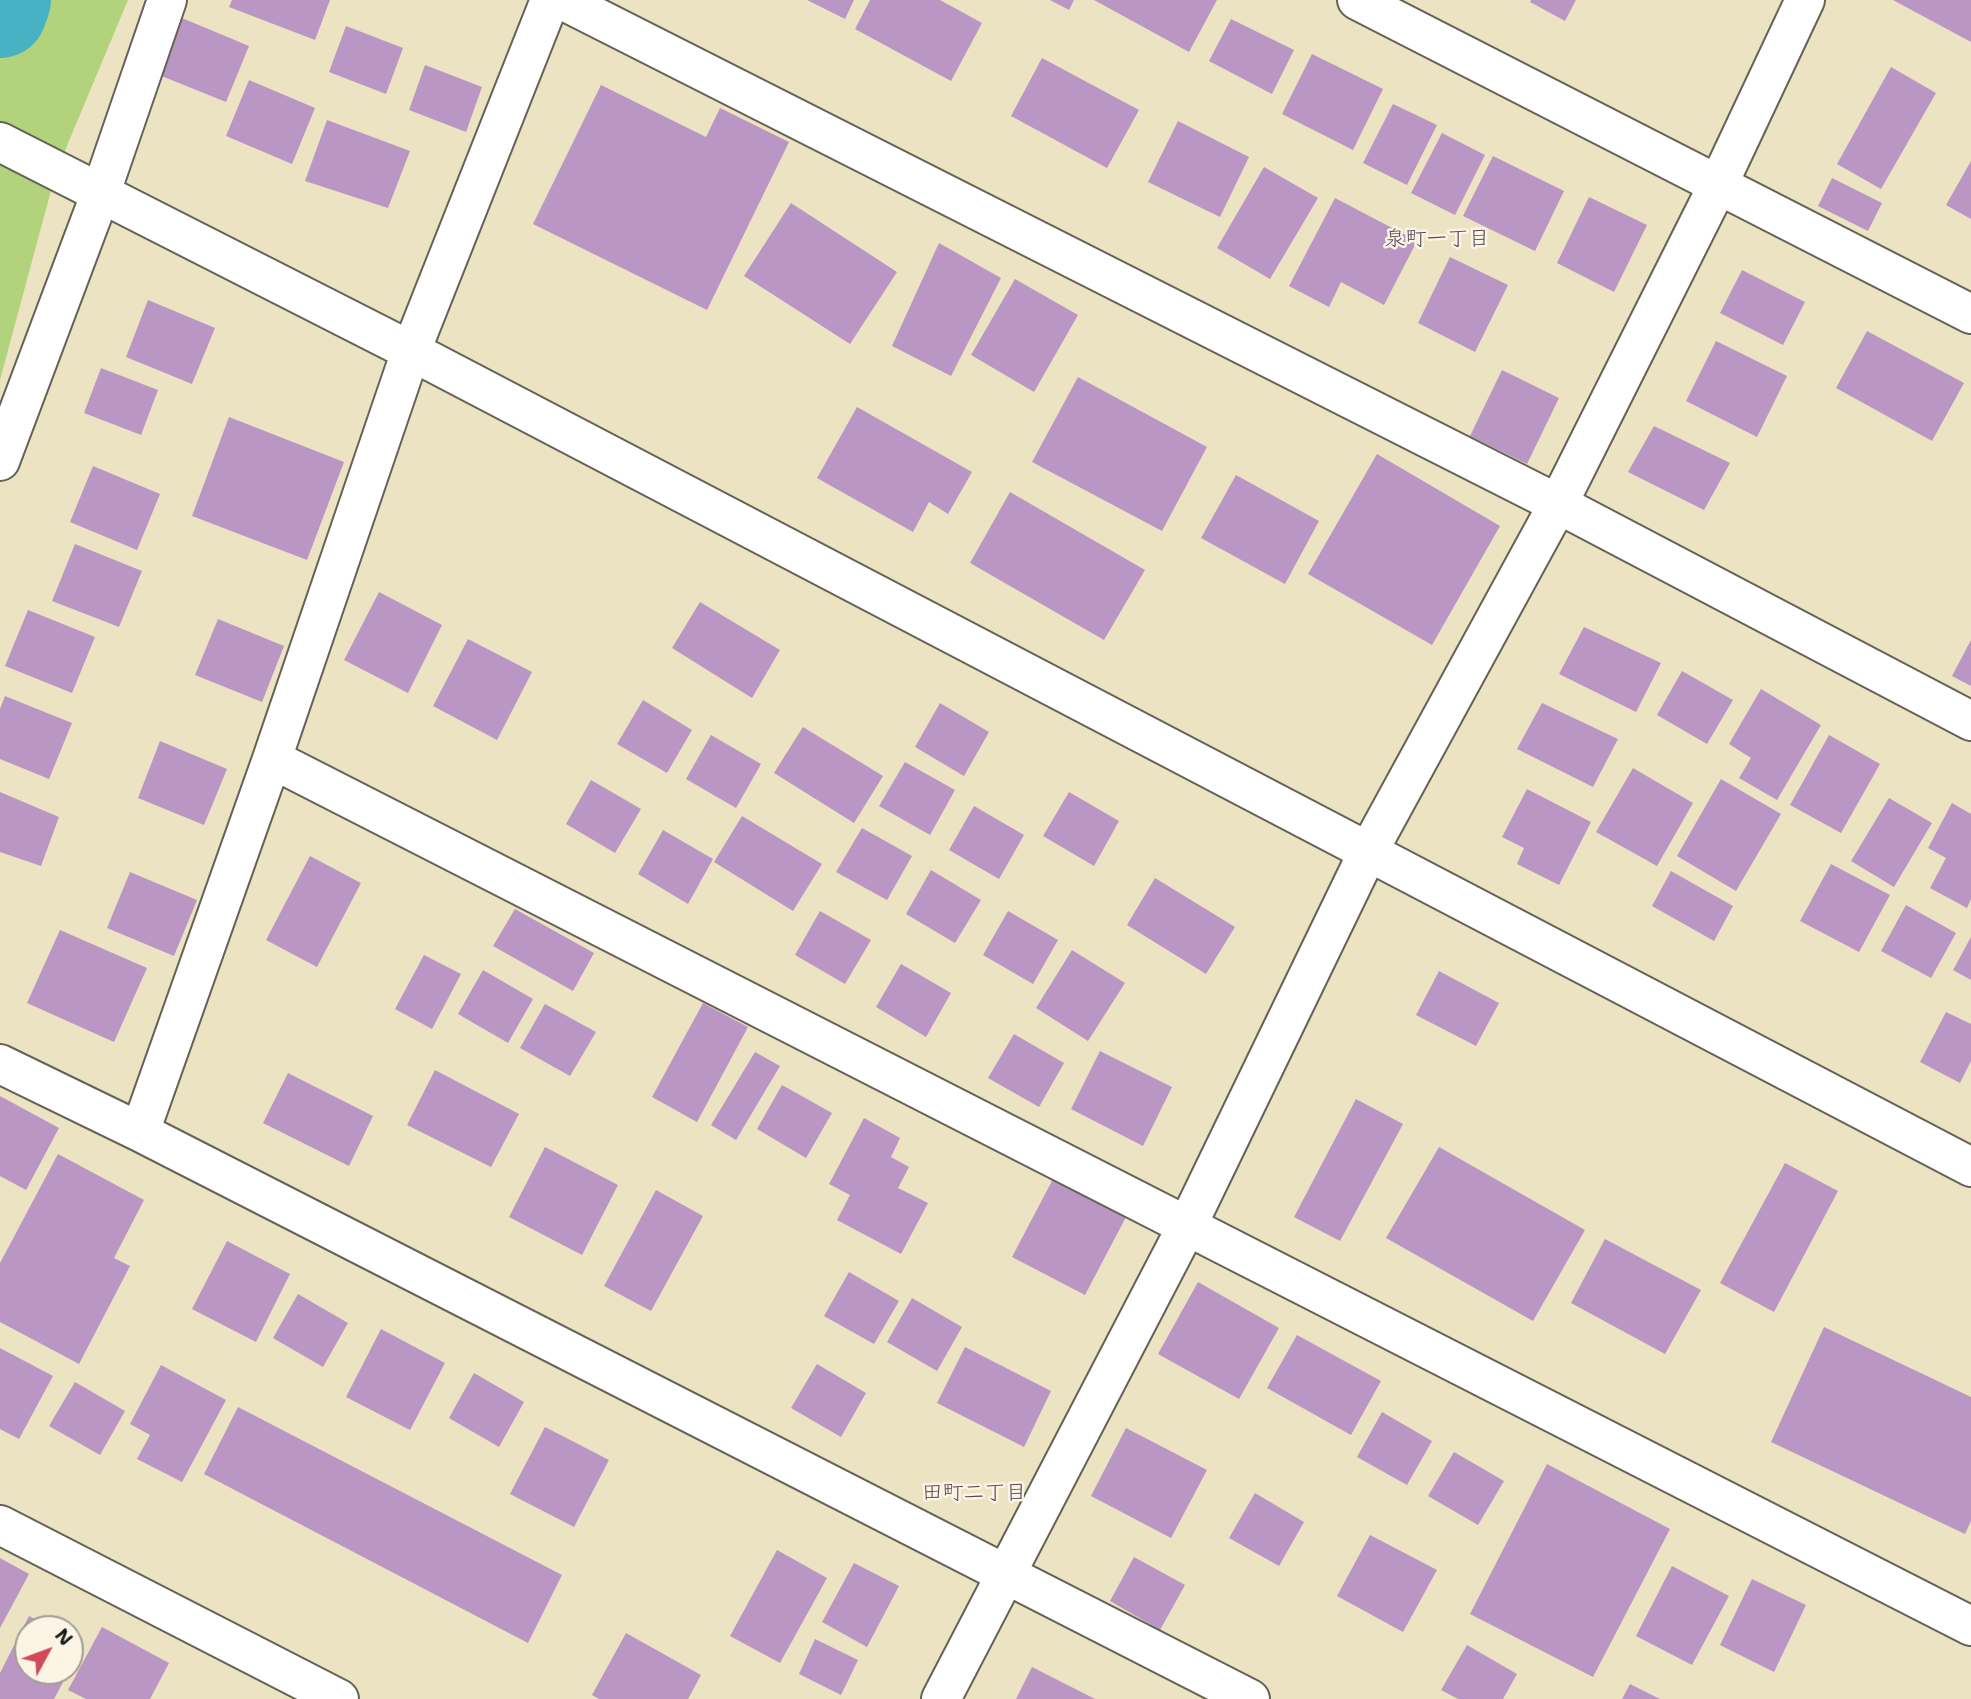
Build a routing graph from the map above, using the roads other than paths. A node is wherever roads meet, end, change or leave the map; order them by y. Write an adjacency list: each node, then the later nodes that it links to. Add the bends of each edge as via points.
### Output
1 (167, 0): 8 (street)
2 (550, 0): 10 (street)
3 (562, 0): 12 (street)
4 (1357, 0): 7 (street)
5 (1805, 0): 7 (street)
6 (0, 142): 8 (street)
7 (1717, 187): 9 (street); 12 (street)
8 (100, 195): 10 (street); 11 (street)
9 (1971, 314)
10 (411, 351): 14 (street); 15 (street)
11 (0, 461)
12 (1558, 503): 13 (street); 15 (street)
13 (1971, 721)
14 (272, 759): 17 (street); 19 (street)
15 (1368, 852): 18 (street); 19 (street)
16 (0, 1064): 17 (street)
17 (141, 1132): 21 (street)
18 (1971, 1167)
19 (1188, 1224): 21 (street); 22 (street)
20 (0, 1525): 23 (street)
21 (1004, 1573): 24 (street); 25 (street)
22 (1971, 1626)
23 (339, 1699)
24 (941, 1699)
25 (1250, 1699)

